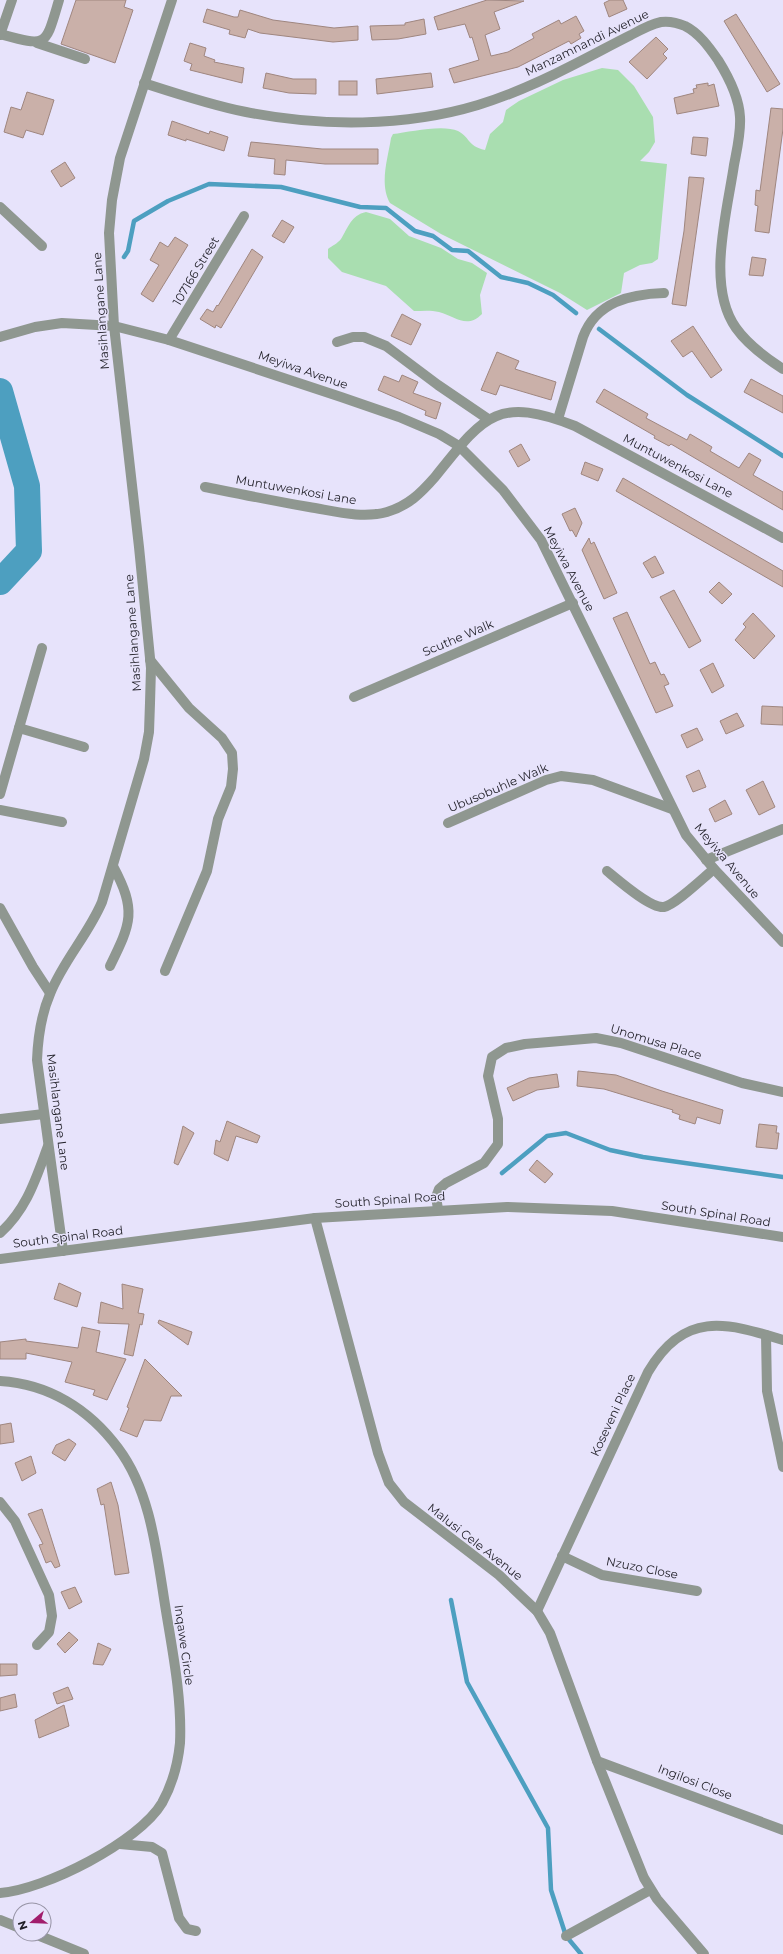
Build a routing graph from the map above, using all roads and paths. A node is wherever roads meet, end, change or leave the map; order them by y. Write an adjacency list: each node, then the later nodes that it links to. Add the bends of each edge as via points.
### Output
1 (12, 0): 4 (street)
2 (59, 0): 5 (street, via 50,29)
3 (172, 0): 7 (street, Masihlangane Lane)
4 (0, 35): 5 (street)
5 (37, 43): 6 (street)
6 (85, 59)
7 (144, 83): 12 (street, Masihlangane Lane, via 120,158 112,200 109,257); 16 (street, Manzamnandi Avenue, via 199,101 285,118 363,121 408,119 446,113 520,90 647,27 662,22 687,26 708,45 722,67 734,92 739,112 740,130 720,268 724,300 732,322 745,340)
8 (0, 207): 10 (street)
9 (244, 216): 14 (street, 107166 Street)
10 (42, 246)
11 (664, 293): 18 (street, via 633,297 604,308 595,315 587,326)
12 (114, 326): 13 (street, Meyiwa Avenue, via 62,323 35,327); 14 (street, Meyiwa Avenue); 24 (street, Masihlangane Lane)
13 (0, 337)
14 (170, 340): 19 (street, Meyiwa Avenue, via 399,417)
15 (338, 342): 17 (street, via 364,337 386,346)
16 (783, 369)
17 (488, 419): 18 (street, Muntuwenkosi Lane, via 520,411); 19 (street, Muntuwenkosi Lane, via 476,427)
18 (558, 419): 21 (street, Muntuwenkosi Lane, via 622,450)
19 (460, 446): 20 (street, Muntuwenkosi Lane, via 421,493 405,505 369,515 342,513); 22 (street, Meyiwa Avenue, via 522,512 541,540)
20 (205, 487)
21 (783, 538)
22 (573, 603): 25 (street, Scuthe Walk); 29 (street, Meyiwa Avenue)
23 (42, 648): 26 (street)
24 (150, 660): 35 (street, Masihlangane Lane, via 150,710 146,753); 41 (street, via 189,708 222,738 232,753 233,768 231,787 218,819 207,871)
25 (354, 697)
26 (19, 728): 27 (street); 28 (street)
27 (84, 747)
28 (0, 794)
29 (672, 809): 32 (street, Ubusobuhle Walk, via 594,780 561,776 546,780); 34 (street, Meyiwa Avenue, via 686,835)
30 (0, 810): 31 (street)
31 (62, 822)
32 (448, 823)
33 (783, 829): 34 (street)
34 (706, 860): 36 (street, Meyiwa Avenue)
35 (113, 866): 40 (street, via 124,888 129,918 127,931); 42 (street, Masihlangane Lane, via 102,902 92,923)
36 (714, 869): 37 (street, via 678,899 664,907 653,905); 39 (street, Meyiwa Avenue)
37 (606, 872)
38 (0, 908): 42 (street)
39 (783, 942)
40 (110, 966)
41 (165, 971)
42 (50, 993): 44 (street, Masihlangane Lane, via 38,1038 37,1060)
43 (783, 1092): 47 (street, Unomusa Place, via 742,1083 609,1039 583,1038 506,1048 492,1057 488,1076 498,1119 498,1144 484,1163 439,1189 436,1197)
44 (44, 1114): 45 (street); 46 (street, Masihlangane Lane)
45 (0, 1119)
46 (49, 1144): 49 (street, via 33,1189 15,1217); 51 (street, Masihlangane Lane)
47 (438, 1209): 48 (street, South Spinal Road); 50 (street, South Spinal Road, via 507,1207 612,1211)
48 (315, 1218): 51 (street, South Spinal Road); 60 (street, Malusi Cele Avenue, via 378,1453 389,1483 404,1502 499,1574)
49 (0, 1233)
50 (783, 1237)
51 (64, 1251): 52 (street, South Spinal Road)
52 (0, 1259)
53 (766, 1335): 54 (street, Koseveni Place); 56 (street, via 767,1391); 58 (street, Koseveni Place, via 732,1326 705,1327 685,1333 658,1354)
54 (783, 1340)
55 (0, 1381): 64 (street, Inqawe Circle, via 21,1382 45,1390 76,1406 105,1432 129,1465 149,1516 178,1678 180,1743 176,1771 162,1803 146,1824)
56 (783, 1467)
57 (0, 1502): 61 (street, via 18,1526 49,1595 52,1616 49,1632)
58 (562, 1556): 59 (street, Nzuzo Close, via 602,1575); 60 (street, Koseveni Place)
59 (697, 1591)
60 (537, 1611): 62 (street, Malusi Cele Avenue, via 550,1633)
61 (37, 1645)
62 (597, 1760): 63 (street, Ingilosi Close); 65 (street, Malusi Cele Avenue)
63 (783, 1830)
64 (120, 1844): 66 (street, Inqawe Circle, via 53,1878); 69 (street, via 152,1847 162,1853 179,1918 187,1929)
65 (650, 1890): 70 (street); 73 (street, Malusi Cele Avenue)
66 (0, 1893)
67 (0, 1920): 68 (street)
68 (12, 1925)
69 (196, 1931)
70 (566, 1936)
71 (52, 1941): 72 (street)
72 (84, 1954)
73 (704, 1954)

